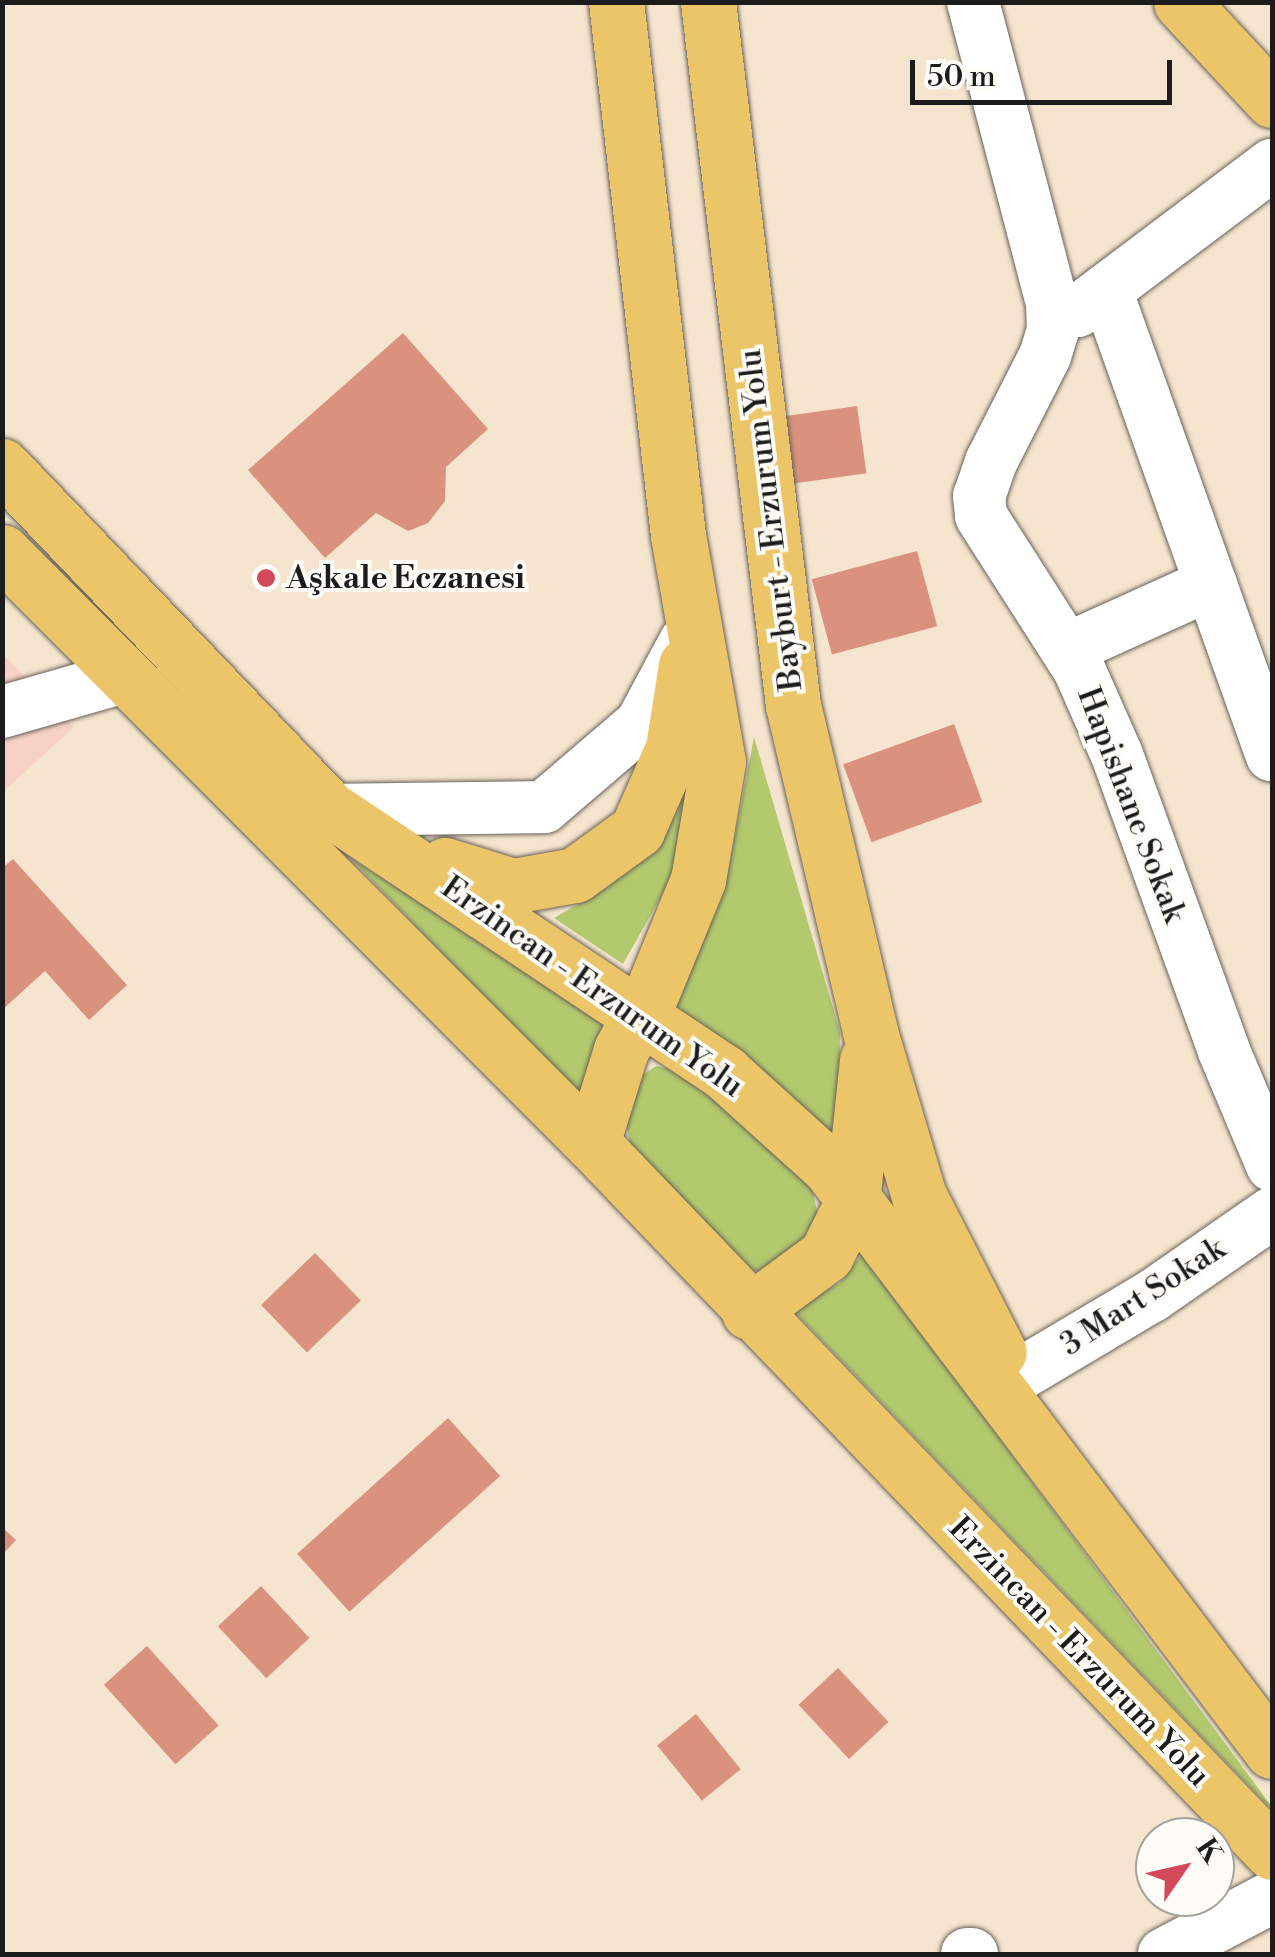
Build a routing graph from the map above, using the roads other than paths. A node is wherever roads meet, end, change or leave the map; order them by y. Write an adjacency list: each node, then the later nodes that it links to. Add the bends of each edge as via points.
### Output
1 (616, 2): 12 (main road)
2 (708, 2): 19 (main road, Bayburt - Erzurum Yolu, via 794,705)
3 (973, 2): 8 (street, via 1052,303)
4 (1181, 2): 5 (main road)
5 (1272, 100)
6 (1272, 166): 7 (street)
7 (1106, 290): 8 (street); 11 (street)
8 (1052, 330): 13 (street, Hapishane Sokak, via 979,496 980,516)
9 (2, 466): 17 (main road, Erzincan - Erzurum Yolu)
10 (2, 552): 14 (main road, Erzincan - Erzurum Yolu)
11 (1211, 584): 13 (street); 16 (street)
12 (692, 628): 17 (street, via 641,724 544,808); 17 (main road, via 673,748 636,830 576,875 513,886 431,861); 18 (main road, via 718,762 698,880)
13 (1067, 649): 21 (street, Hapishane Sokak, via 1117,755)
14 (124, 677): 15 (street); 20 (main road, Erzincan - Erzurum Yolu)
15 (2, 712)
16 (1272, 755)
17 (331, 810): 18 (main road, Erzincan - Erzurum Yolu)
18 (640, 1014): 20 (main road, via 621,1050); 22 (main road, Erzincan - Erzurum Yolu, via 725,1073 828,1167)
19 (870, 1032): 22 (main road, Bayburt - Erzurum Yolu); 25 (main road, Bayburt - Erzurum Yolu, via 919,1196)
20 (592, 1143): 24 (main road, Erzincan - Erzurum Yolu)
21 (1272, 1165)
22 (853, 1201): 24 (main road, Bayburt - Erzurum Yolu, via 826,1256); 26 (main road, Erzincan - Erzurum Yolu)
23 (1272, 1213): 25 (street, 3 Mart Sokak, via 1152,1296)
24 (750, 1312): 28 (main road, Erzincan - Erzurum Yolu)
25 (1012, 1378): 26 (main road, Bayburt - Erzurum Yolu)
26 (1051, 1463): 27 (main road, Erzincan - Erzurum Yolu)
27 (1272, 1751)
28 (1272, 1852)
29 (1272, 1898): 30 (street)
30 (1164, 1954)

